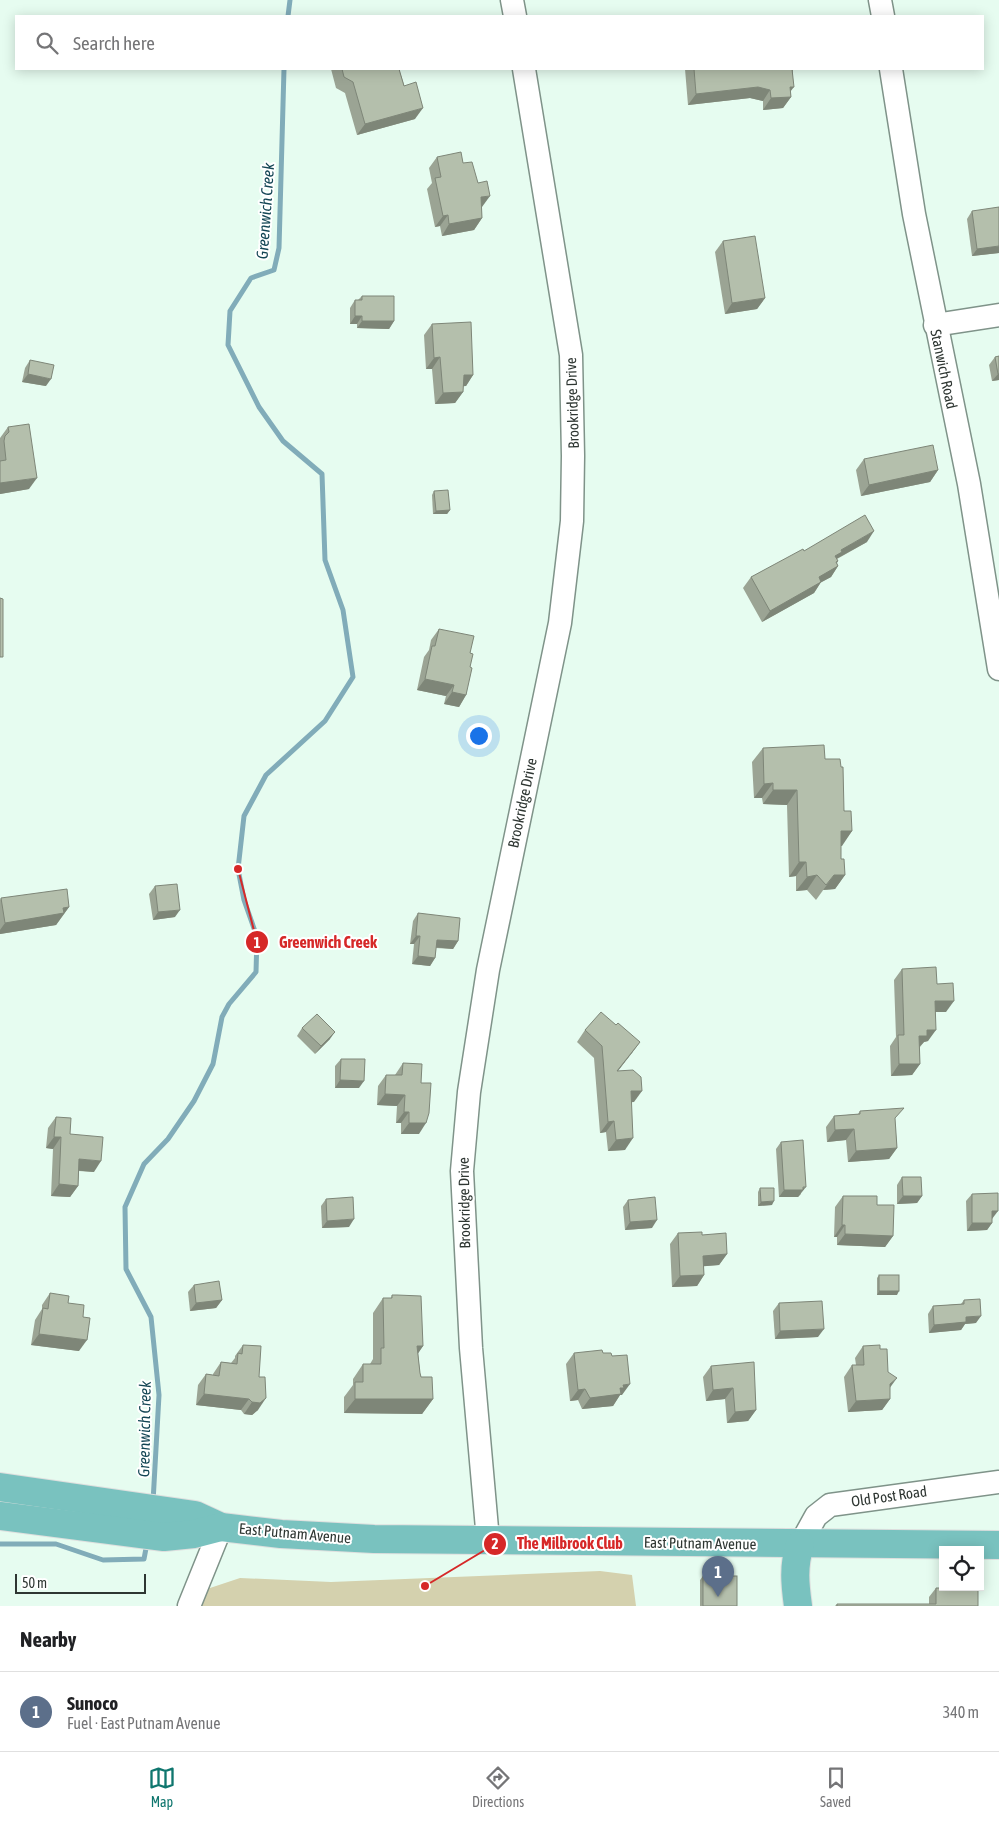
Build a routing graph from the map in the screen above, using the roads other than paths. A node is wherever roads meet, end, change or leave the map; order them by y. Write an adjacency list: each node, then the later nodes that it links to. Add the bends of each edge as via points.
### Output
1 (512, 0): 3 (street)
2 (880, 0): 4 (street)
3 (515, 15)
4 (883, 15)
5 (524, 70): 16 (street, Brookridge Drive, via 567,320 572,391 573,491 560,623 478,1023 464,1135 465,1271)
6 (892, 70): 8 (street, Stanwich Road)
7 (999, 315): 8 (street)
8 (935, 325): 9 (street, Stanwich Road, via 969,484)
9 (990, 558): 10 (street, Stanwich Road)
10 (999, 669)
11 (999, 1482): 17 (street, Old Post Road, via 830,1505 816,1516)
12 (0, 1486): 14 (main road, East Putnam Avenue)
13 (0, 1516): 14 (main road, East Putnam Avenue)
14 (130, 1519): 15 (main road, East Putnam Avenue, via 167,1524 194,1534)
15 (221, 1527): 16 (main road, East Putnam Avenue, via 327,1537); 19 (street)
16 (488, 1540): 17 (main road, East Putnam Avenue)
17 (800, 1545): 18 (main road, East Putnam Avenue); 20 (main road, via 794,1576)
18 (999, 1545)
19 (189, 1606)
20 (798, 1606)

